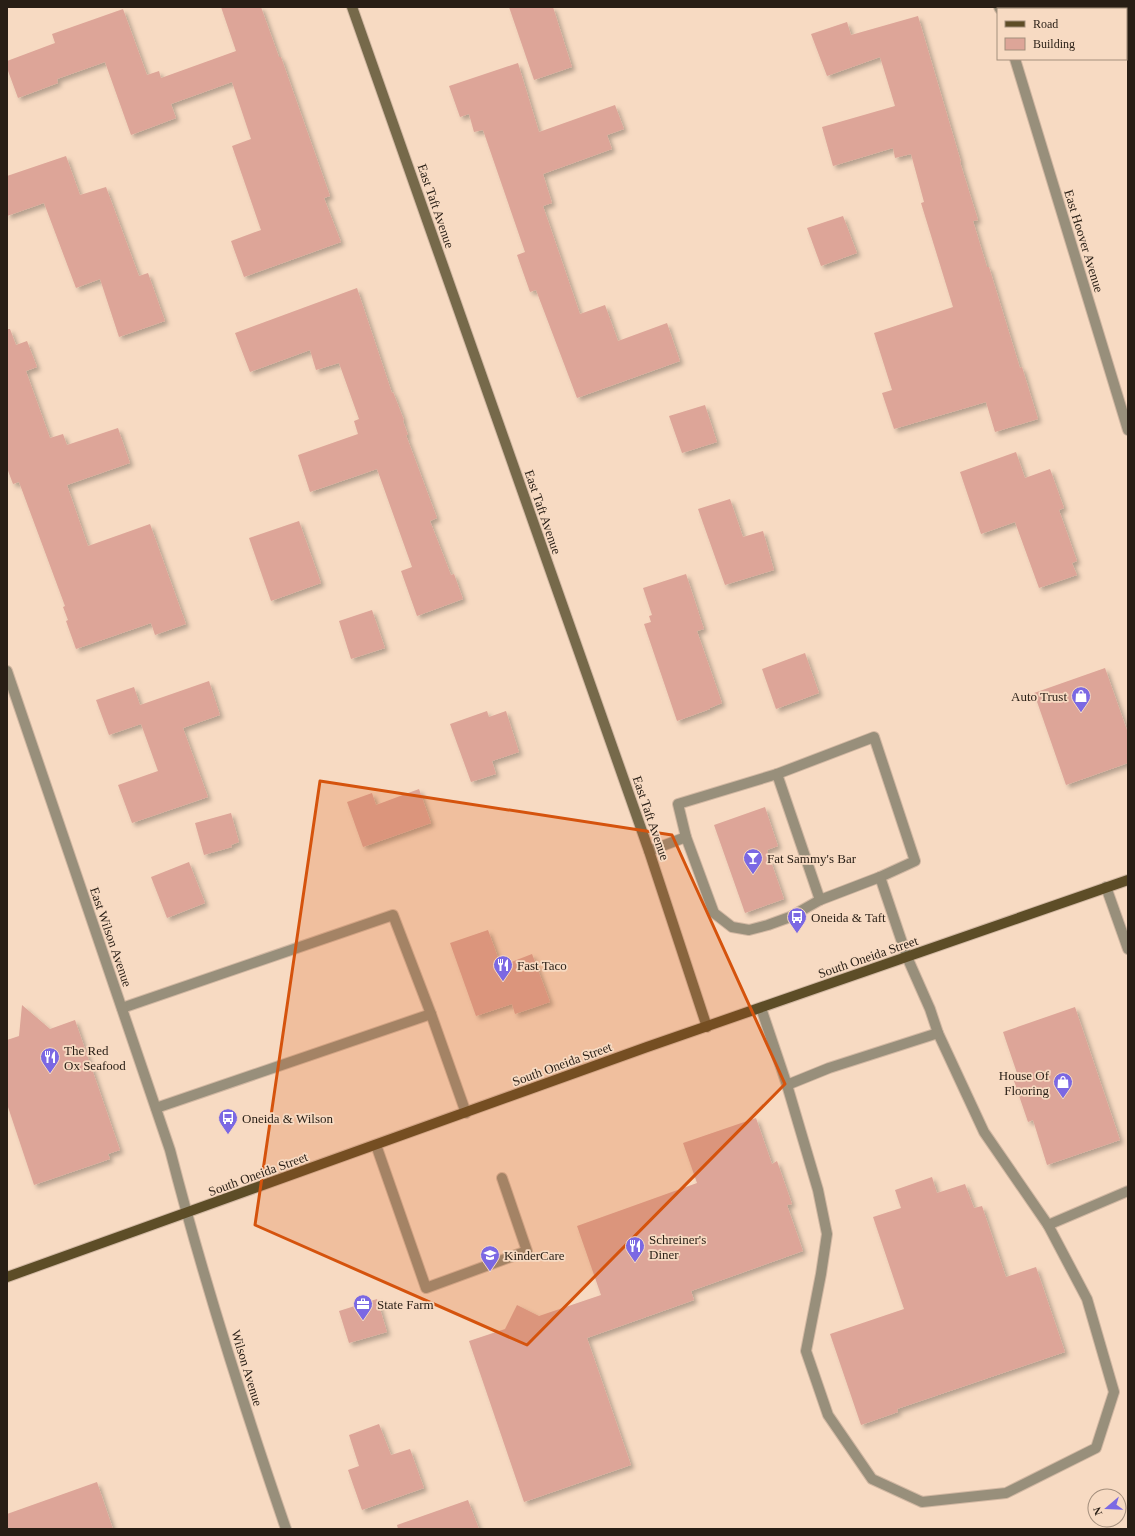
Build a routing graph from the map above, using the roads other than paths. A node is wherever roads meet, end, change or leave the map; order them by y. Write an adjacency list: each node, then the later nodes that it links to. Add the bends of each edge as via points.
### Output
1 (352, 7): 7 (street, East Taft Avenue)
2 (1015, 60): 3 (street, East Hoover Avenue)
3 (1128, 430)
4 (7, 671): 14 (street, East Wilson Avenue)
5 (777, 774): 6 (street, via 678,804); 8 (street, via 874,737 915,861); 11 (street)
6 (686, 836): 7 (street); 11 (street, via 714,913 732,927 749,930 768,925 790,917)
7 (649, 851): 17 (street, East Taft Avenue)
8 (880, 877): 11 (street); 13 (street)
9 (1128, 880): 10 (main road, South Oneida Street)
10 (1106, 887): 12 (street); 13 (main road, South Oneida Street)
11 (820, 900)
12 (1128, 950)
13 (907, 957): 15 (main road, South Oneida Street); 18 (street)
14 (122, 1008): 16 (street, via 394,914); 20 (street, East Wilson Avenue)
15 (761, 1008): 17 (main road, South Oneida Street); 19 (street)
16 (431, 1014): 20 (street); 21 (street)
17 (707, 1027): 21 (main road, South Oneida Street)
18 (938, 1033): 19 (street, via 829,1068); 26 (street, via 984,1132)
19 (787, 1085): 26 (street, via 818,1190 827,1234 806,1351 828,1415 872,1479 922,1502 1006,1492 1096,1448 1114,1392 1087,1299)
20 (156, 1108): 25 (street, East Wilson Avenue)
21 (466, 1113): 22 (main road, South Oneida Street)
22 (376, 1145): 23 (street, via 426,1288 527,1252); 25 (main road, South Oneida Street)
23 (502, 1178)
24 (1128, 1191): 26 (street)
25 (187, 1213): 27 (main road, South Oneida Street); 28 (street, Wilson Avenue, via 255,1437)
26 (1048, 1225)
27 (7, 1277)
28 (286, 1529)

